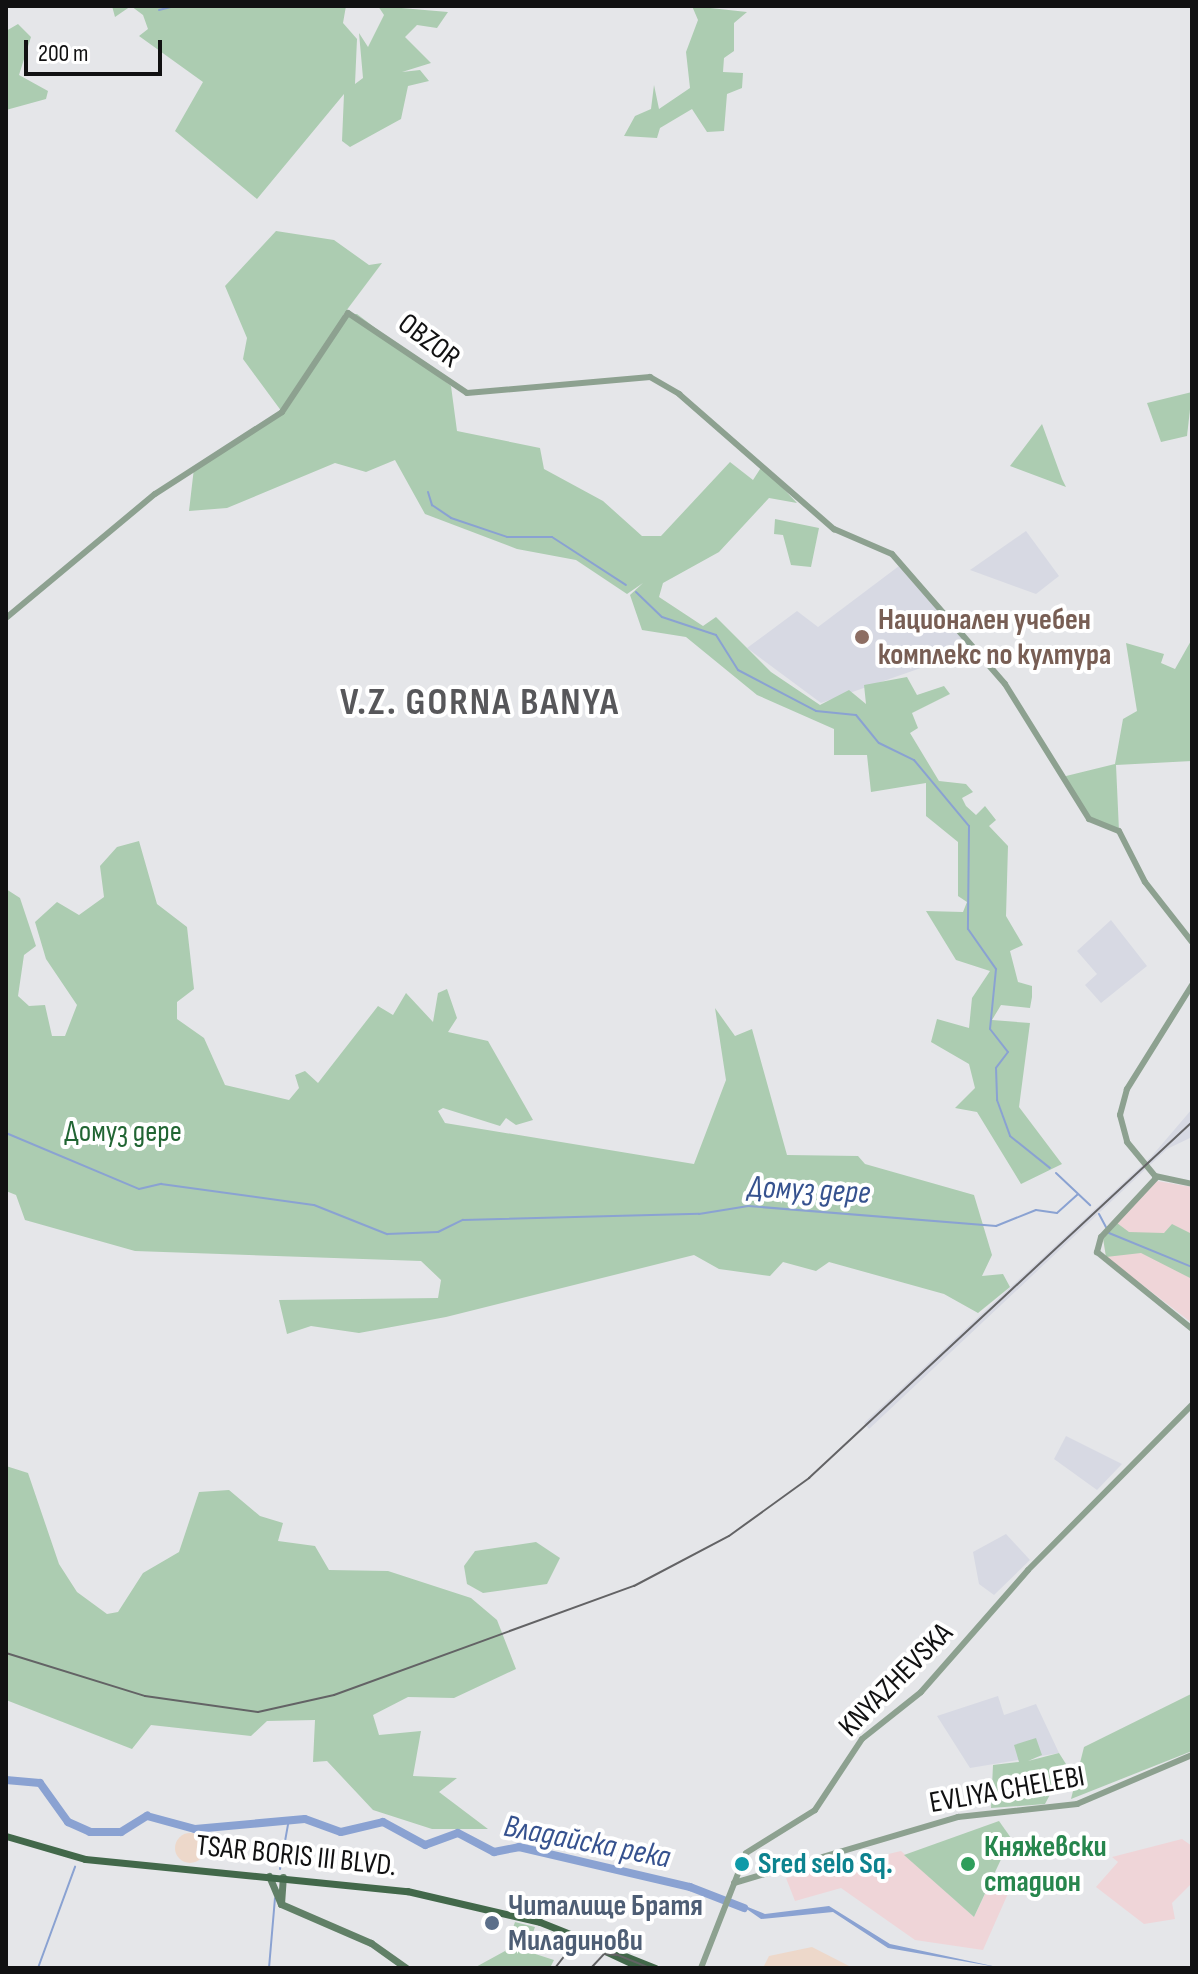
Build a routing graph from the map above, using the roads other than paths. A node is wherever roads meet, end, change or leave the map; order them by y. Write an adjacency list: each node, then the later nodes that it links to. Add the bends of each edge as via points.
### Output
1 (6, 618): 2 (street, OBZOR, via 155,494 282,412 348,313 467,393 650,377 814,514 892,554 1005,684 1089,819 1119,831 1140,875)
2 (1192, 942)
3 (1192, 985): 4 (street, via 1123,1101 1127,1142)
4 (1157, 1177): 5 (street); 6 (street, via 1101,1237 1102,1260)
5 (1192, 1184)
6 (1192, 1329)
7 (1192, 1405): 12 (street, KNYAZHEVSKA, via 1042,1555 921,1692 862,1739 815,1810 746,1853)
8 (1192, 1755): 12 (street, EVLIYA CHELEBI, via 1077,1804 958,1817)
9 (6, 1836): 10 (main road, TSAR BORIS III BLVD., via 85,1859)
10 (269, 1876): 11 (main road, TSAR BORIS III BLVD.); 13 (main road)
11 (283, 1877): 13 (main road); 14 (main road, TSAR BORIS III BLVD., via 407,1891)
12 (734, 1883): 18 (street, KNYAZHEVSKA)
13 (277, 1900): 15 (main road, via 371,1943)
14 (579, 1938): 16 (main road, TSAR BORIS III BLVD.); 17 (main road, TSAR BORIS III BLVD.)
15 (406, 1968)
16 (641, 1968)
17 (655, 1968)
18 (701, 1968)

